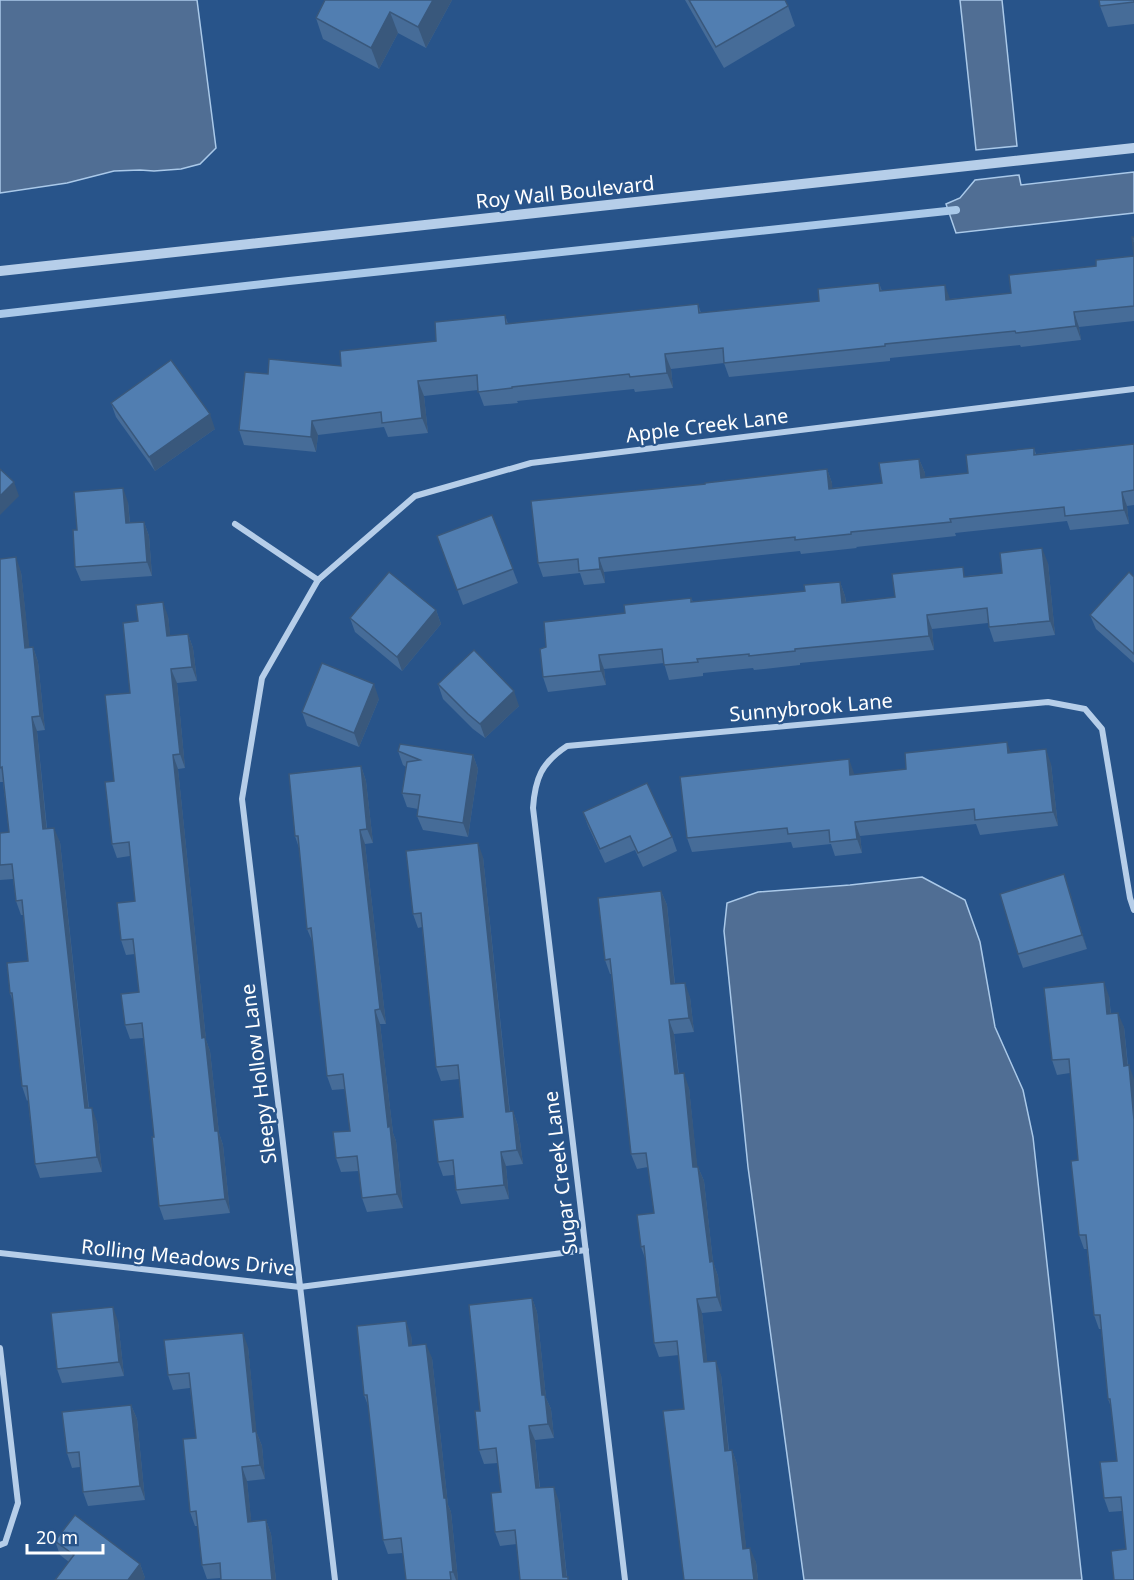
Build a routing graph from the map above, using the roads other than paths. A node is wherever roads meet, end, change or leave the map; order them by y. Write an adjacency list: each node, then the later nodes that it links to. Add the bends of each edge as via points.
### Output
1 (1134, 148): 2 (street, Roy Wall Boulevard)
2 (0, 271)
3 (1134, 389): 5 (street, Apple Creek Lane, via 531,463 415,496)
4 (235, 524): 5 (street)
5 (318, 580): 10 (street, Sleepy Hollow Lane, via 262,678 242,799)
6 (547, 765): 7 (street, Sunnybrook Lane, via 567,746 1048,702 1085,709 1102,729); 8 (street, Sugar Creek Lane, via 535,786 533,808)
7 (1134, 910)
8 (585, 1250): 10 (street, Rolling Meadows Drive); 14 (street, Sugar Creek Lane)
9 (0, 1253): 10 (street, Rolling Meadows Drive)
10 (300, 1287): 13 (street, Sleepy Hollow Lane)
11 (0, 1348): 12 (street, via 18,1503)
12 (3, 1544)
13 (335, 1580)
14 (625, 1580)

